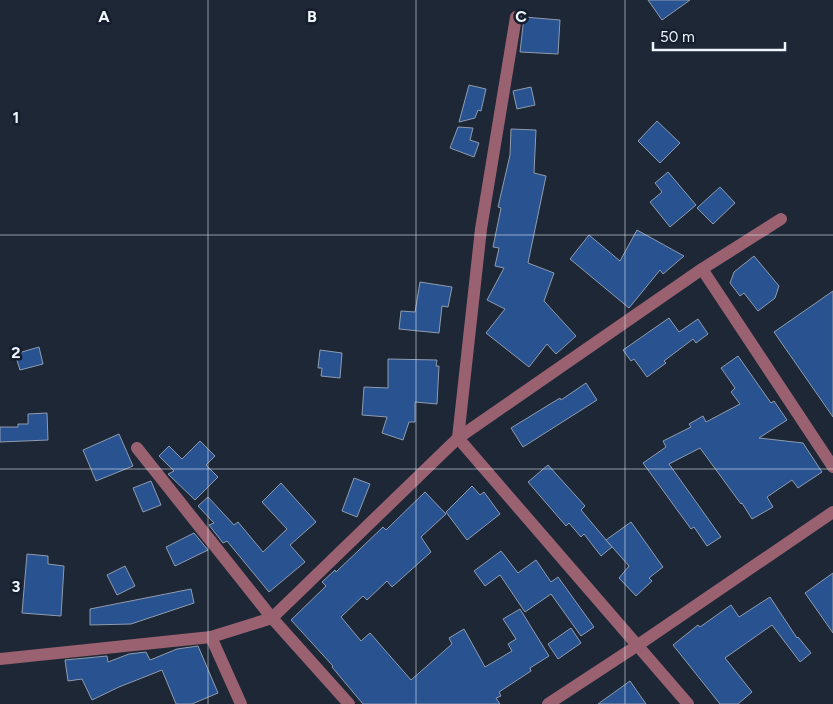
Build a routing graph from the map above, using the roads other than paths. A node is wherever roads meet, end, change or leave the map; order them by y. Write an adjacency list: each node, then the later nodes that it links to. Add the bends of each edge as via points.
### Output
1 (516, 17): 4 (street, via 481,229)
2 (781, 219): 3 (street)
3 (702, 269): 4 (street); 6 (street)
4 (458, 438): 8 (street); 10 (street)
5 (137, 448): 8 (street)
6 (833, 467)
7 (833, 512): 10 (street)
8 (272, 618): 9 (street); 13 (street)
9 (210, 637): 11 (street); 12 (street)
10 (638, 645): 14 (street); 15 (street)
11 (0, 659)
12 (241, 704)
13 (348, 704)
14 (548, 704)
15 (688, 704)

